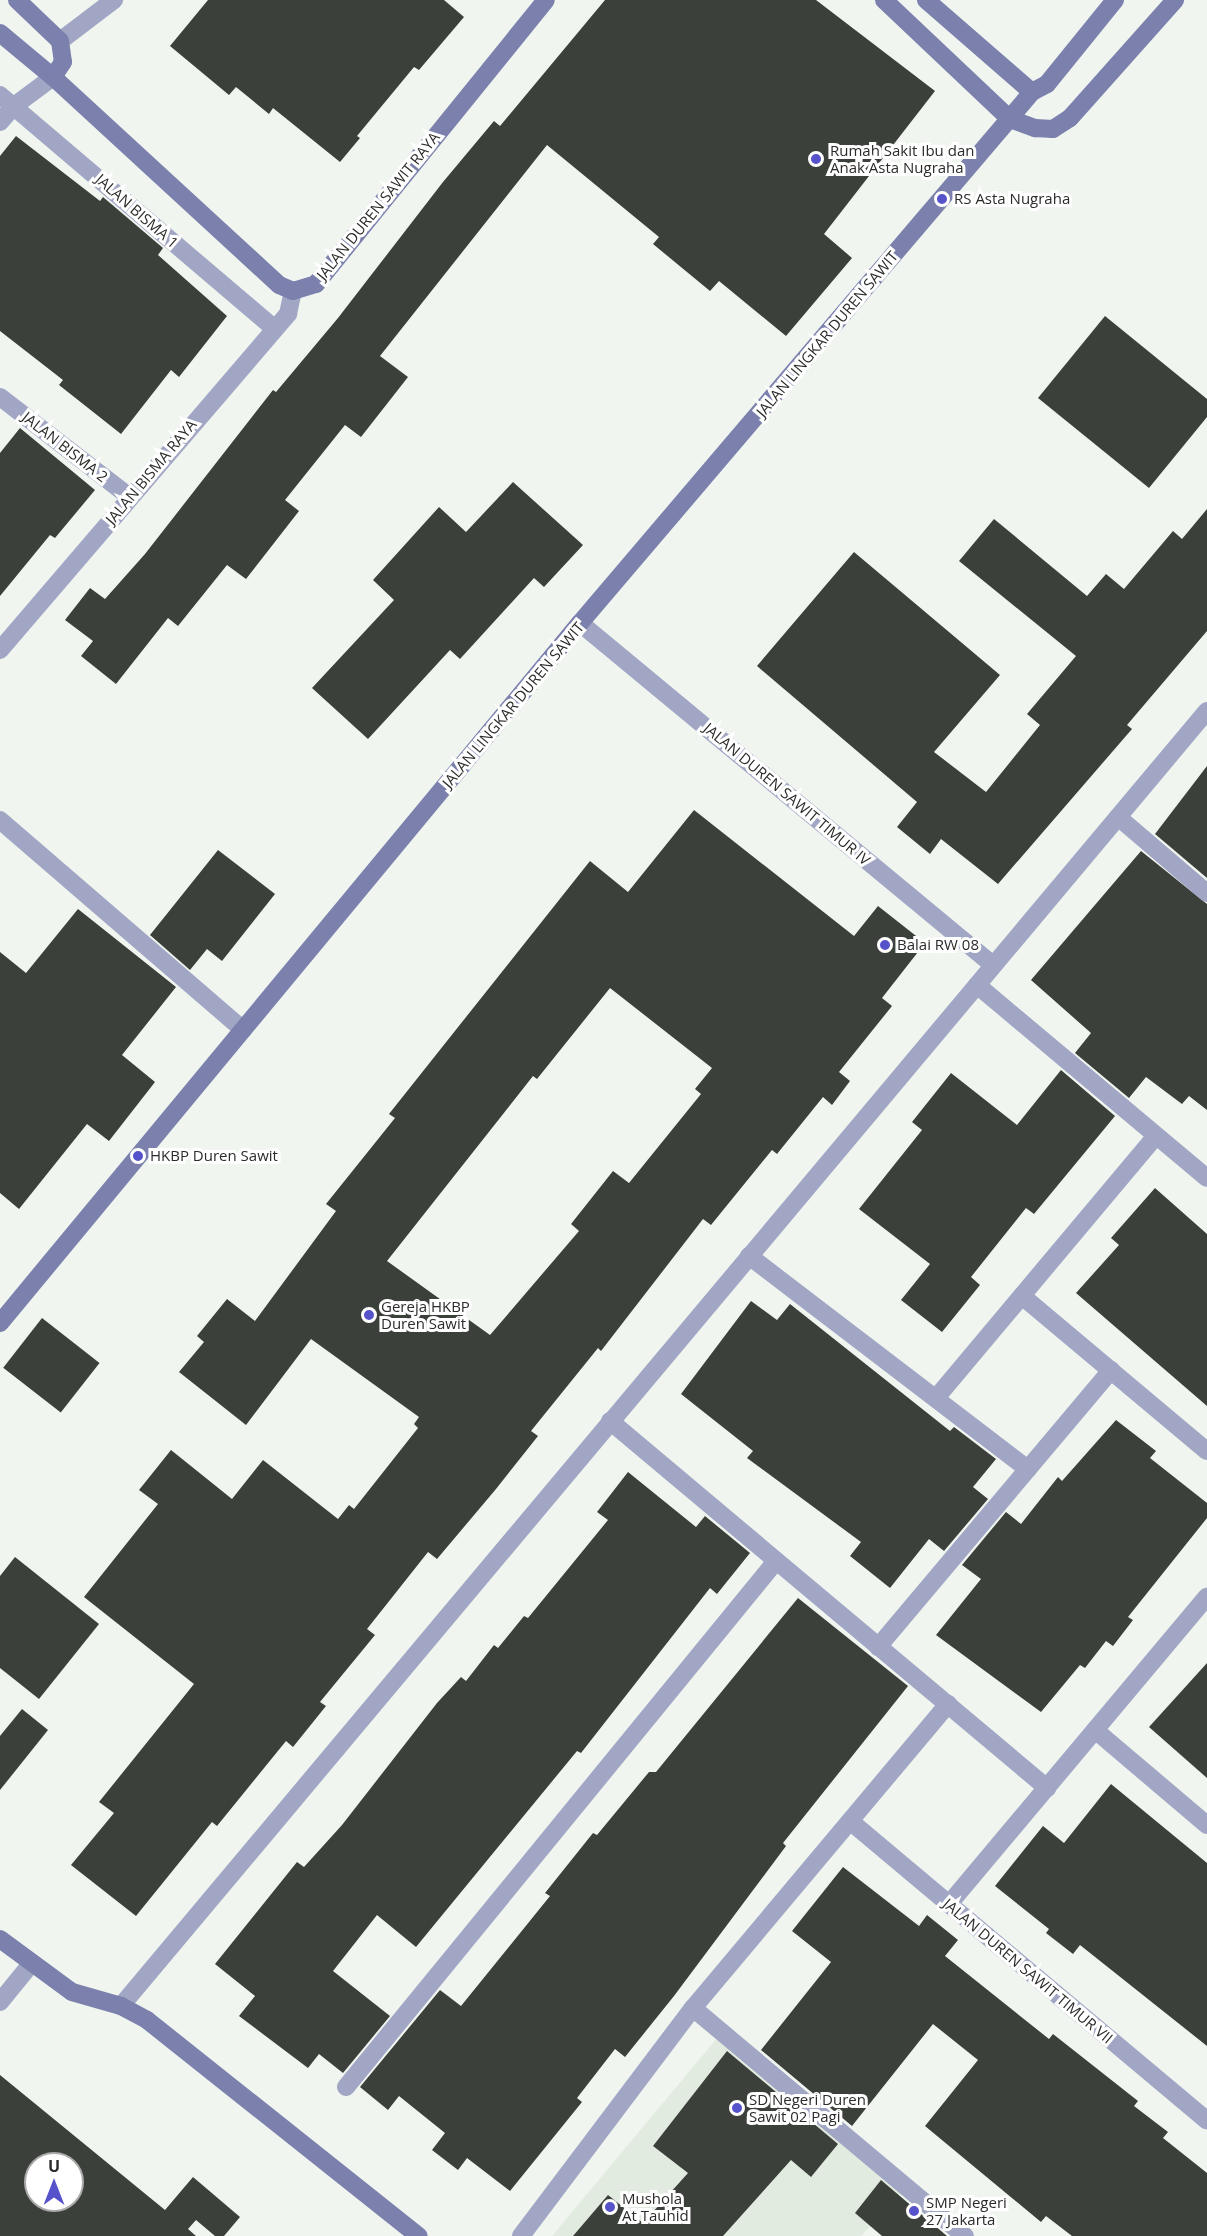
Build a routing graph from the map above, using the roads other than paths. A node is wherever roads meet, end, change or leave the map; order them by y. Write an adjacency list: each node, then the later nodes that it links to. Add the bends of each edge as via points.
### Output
1 (17, 0): 9 (street)
2 (114, 0): 9 (street)
3 (546, 0): 15 (street, JALAN DUREN SAWIT RAYA, via 315,284)
4 (884, 0): 13 (street)
5 (926, 0): 11 (street)
6 (1115, 0): 11 (street, JALAN LINGKAR DUREN SAWIT, via 1047,84)
7 (1175, 0): 13 (street, via 1070,118 1053,129 1035,128)
8 (0, 33): 10 (street)
9 (60, 41): 10 (street, via 63,62)
10 (53, 77): 12 (street); 15 (street, via 279,285)
11 (1032, 92): 13 (street, JALAN LINGKAR DUREN SAWIT)
12 (7, 100): 14 (street); 16 (street, JALAN BISMA 1)
13 (1010, 119): 19 (street, JALAN LINGKAR DUREN SAWIT)
14 (0, 122)
15 (293, 291): 16 (street, JALAN BISMA RAYA, via 288,314)
16 (274, 328): 18 (street, JALAN BISMA RAYA)
17 (0, 397): 18 (street, JALAN BISMA 2)
18 (130, 497): 20 (street, JALAN BISMA RAYA)
19 (580, 623): 25 (street, JALAN DUREN SAWIT TIMUR IV); 27 (street, JALAN LINGKAR DUREN SAWIT)
20 (0, 650)
21 (1207, 711): 22 (street)
22 (1118, 817): 24 (street); 25 (street)
23 (0, 820): 27 (street)
24 (1207, 892)
25 (993, 965): 26 (street)
26 (977, 985): 28 (street); 30 (street)
27 (243, 1030): 32 (street, JALAN LINGKAR DUREN SAWIT)
28 (1156, 1136): 29 (street); 31 (street)
29 (1207, 1178)
30 (749, 1256): 34 (street); 35 (street)
31 (1022, 1296): 33 (street); 34 (street)
32 (0, 1323)
33 (1111, 1370): 36 (street); 37 (street)
34 (936, 1398): 37 (street)
35 (610, 1421): 38 (street); 50 (street)
36 (1207, 1451)
37 (1028, 1469): 40 (street)
38 (776, 1561): 40 (street); 52 (street)
39 (1207, 1597): 42 (street)
40 (878, 1647): 41 (street)
41 (948, 1704): 43 (street); 44 (street)
42 (1095, 1731): 43 (street); 45 (street)
43 (1047, 1788): 46 (street)
44 (850, 1821): 46 (street, JALAN DUREN SAWIT TIMUR VII); 51 (street)
45 (1207, 1825)
46 (949, 1904): 53 (street, JALAN DUREN SAWIT TIMUR VII)
47 (0, 1939): 48 (street)
48 (31, 1964): 49 (street); 50 (street, via 72,1992)
49 (0, 2002)
50 (121, 2006): 54 (street, via 147,2020)
51 (693, 2008): 55 (street); 56 (street)
52 (346, 2087)
53 (1207, 2121)
54 (418, 2236)
55 (520, 2236)
56 (965, 2236)

